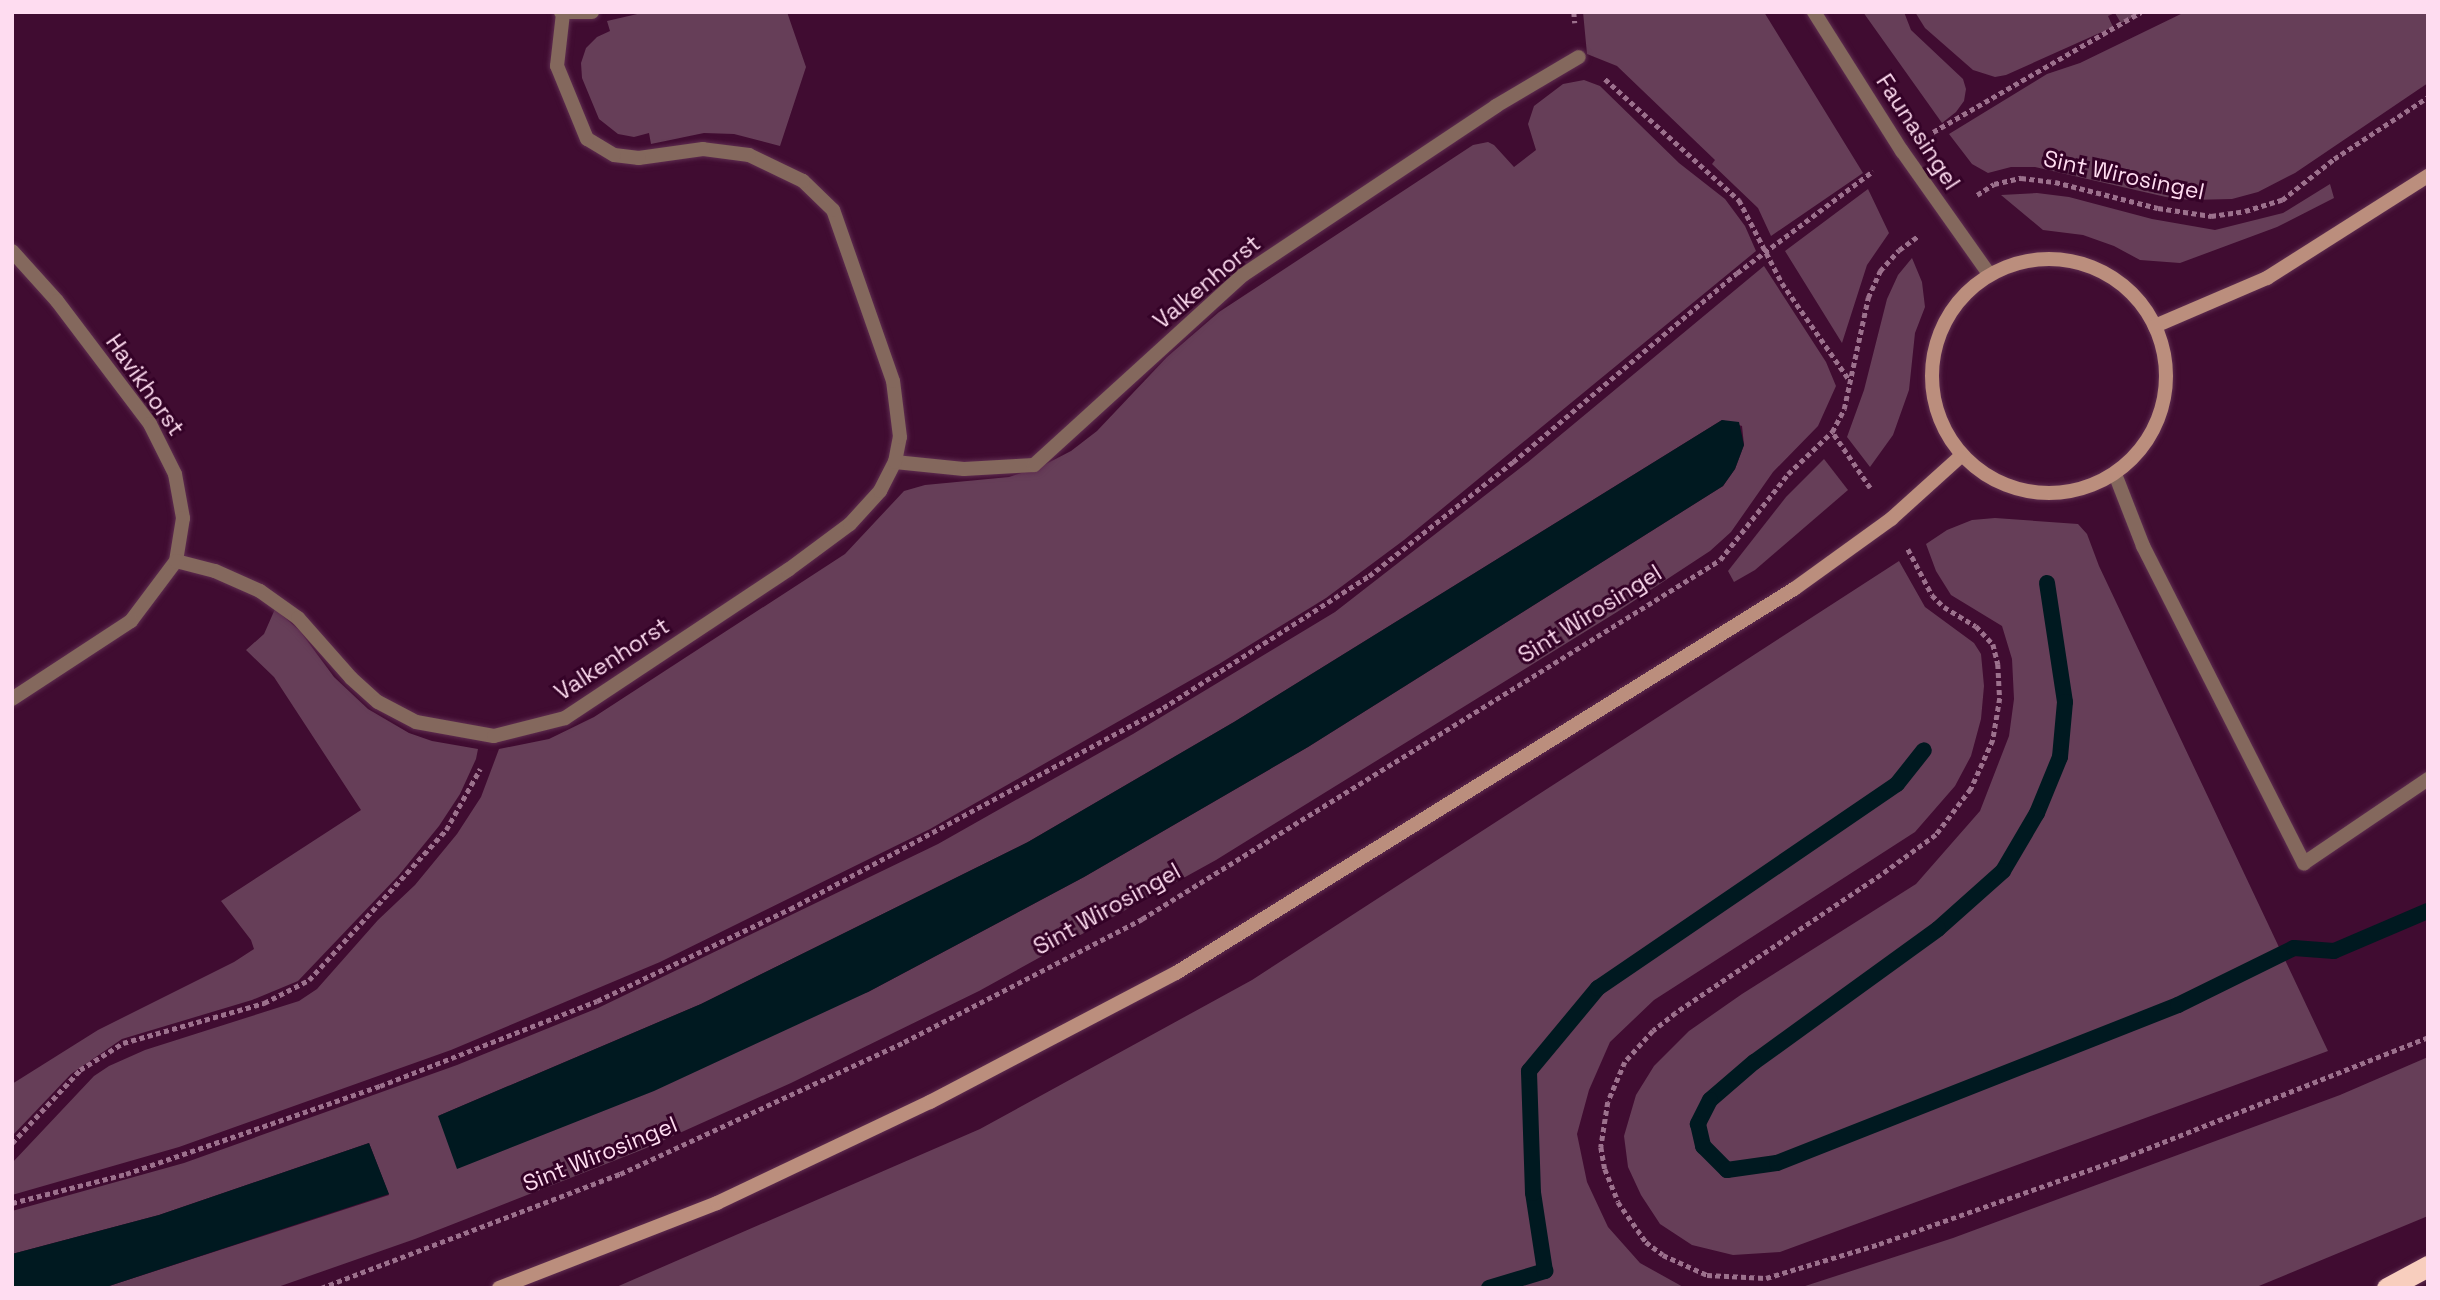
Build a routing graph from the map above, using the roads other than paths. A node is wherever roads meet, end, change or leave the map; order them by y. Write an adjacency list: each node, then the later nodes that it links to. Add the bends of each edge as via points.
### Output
1 (592, 12): 3 (street)
2 (1814, 12): 7 (street, Faunasingel, via 1902,151)
3 (562, 13): 10 (street, Valkenhorst, via 557,66 587,139 626,157 703,149 749,155 803,181 833,210 893,381 900,437)
4 (1579, 57): 10 (street, Valkenhorst, via 1496,106 1243,275 1034,465 964,469)
5 (2428, 176): 8 (main road, via 2267,278)
6 (12, 251): 12 (street, Havikhorst, via 57,301 150,424 175,474 183,518)
7 (1989, 274): 8 (main road, via 2025,260 2064,259 2101,271 2133,294); 9 (main road, via 1962,296 1942,325 1932,359 1932,393 1942,427)
8 (2155, 326): 11 (main road, via 2165,358 2157,424 2140,452)
9 (1961, 456): 11 (main road, via 1988,477 2018,490 2052,494 2085,489); 16 (main road, via 1891,519 1794,589 1176,972 930,1102 717,1203)
10 (895, 462): 12 (street, Valkenhorst, via 880,491 850,524 788,570 565,718 494,736 416,722 378,702 298,618 260,591 215,571)
11 (2115, 474): 14 (street, via 2143,545 2304,863)
12 (176, 561): 13 (street, Havikhorst, via 131,621)
13 (12, 699)
14 (2428, 779)
15 (2428, 1266): 17 (highway)
16 (499, 1288)
17 (2387, 1288)

